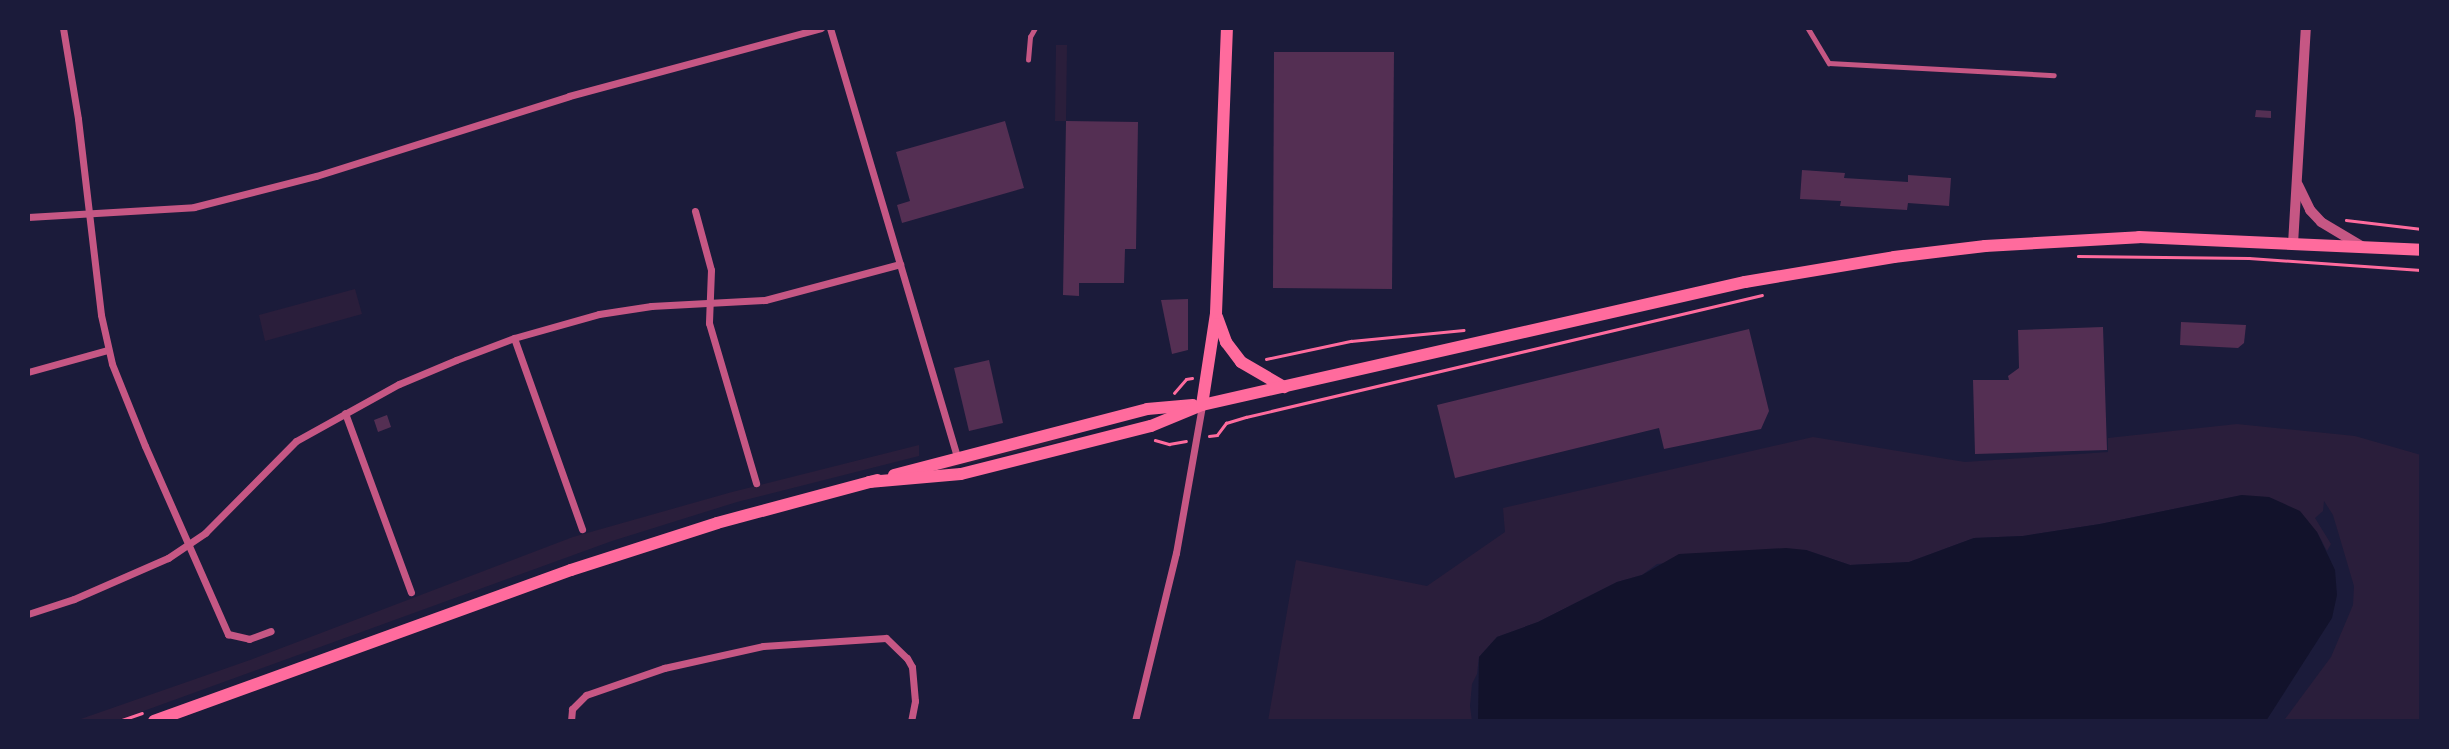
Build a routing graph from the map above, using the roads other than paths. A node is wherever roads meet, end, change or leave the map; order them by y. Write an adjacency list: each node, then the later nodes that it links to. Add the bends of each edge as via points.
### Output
1 (63, 28): 12 (street)
2 (821, 28): 12 (street, via 569,96 295,182 178,210)
3 (830, 28): 17 (street)
4 (1035, 28): 8 (lane)
5 (1227, 28): 19 (main road)
6 (1808, 28): 9 (lane, via 1829,63)
7 (2306, 28): 10 (street)
8 (1028, 60)
9 (2054, 75)
10 (2297, 182): 14 (street); 15 (street, via 2321,222)
11 (695, 211): 18 (street, via 711,270)
12 (88, 214): 13 (street); 21 (street)
13 (28, 217)
14 (2293, 244): 15 (main road); 23 (main road, via 2140,237 1997,245 1894,257 1745,282)
15 (2362, 247): 16 (main road)
16 (2421, 250)
17 (900, 264): 18 (street, via 798,294); 26 (street)
18 (710, 304): 20 (street, via 624,309); 28 (street, via 709,323)
19 (1216, 313): 23 (main road, via 1226,342 1241,362); 24 (main road)
20 (514, 338): 25 (street, via 408,380); 29 (street)
21 (108, 350): 22 (street); 30 (street, via 126,403)
22 (28, 372)
23 (1284, 387): 24 (main road)
24 (1202, 405): 26 (main road, via 1147,409); 27 (main road, via 1151,426 961,474); 37 (street, via 1178,544)
25 (345, 413): 30 (street, via 296,441); 31 (street)
26 (957, 457): 27 (main road)
27 (869, 482): 34 (main road, via 717,523 571,570)
28 (756, 483)
29 (582, 529)
30 (190, 544): 32 (street, via 115,582); 33 (street, via 229,634 249,639)
31 (411, 592)
32 (28, 614)
33 (271, 631)
34 (154, 721)
35 (571, 721): 36 (street, via 572,709 586,695 664,668 763,646 886,638 912,667 915,701)
36 (911, 721)
37 (1135, 721)

